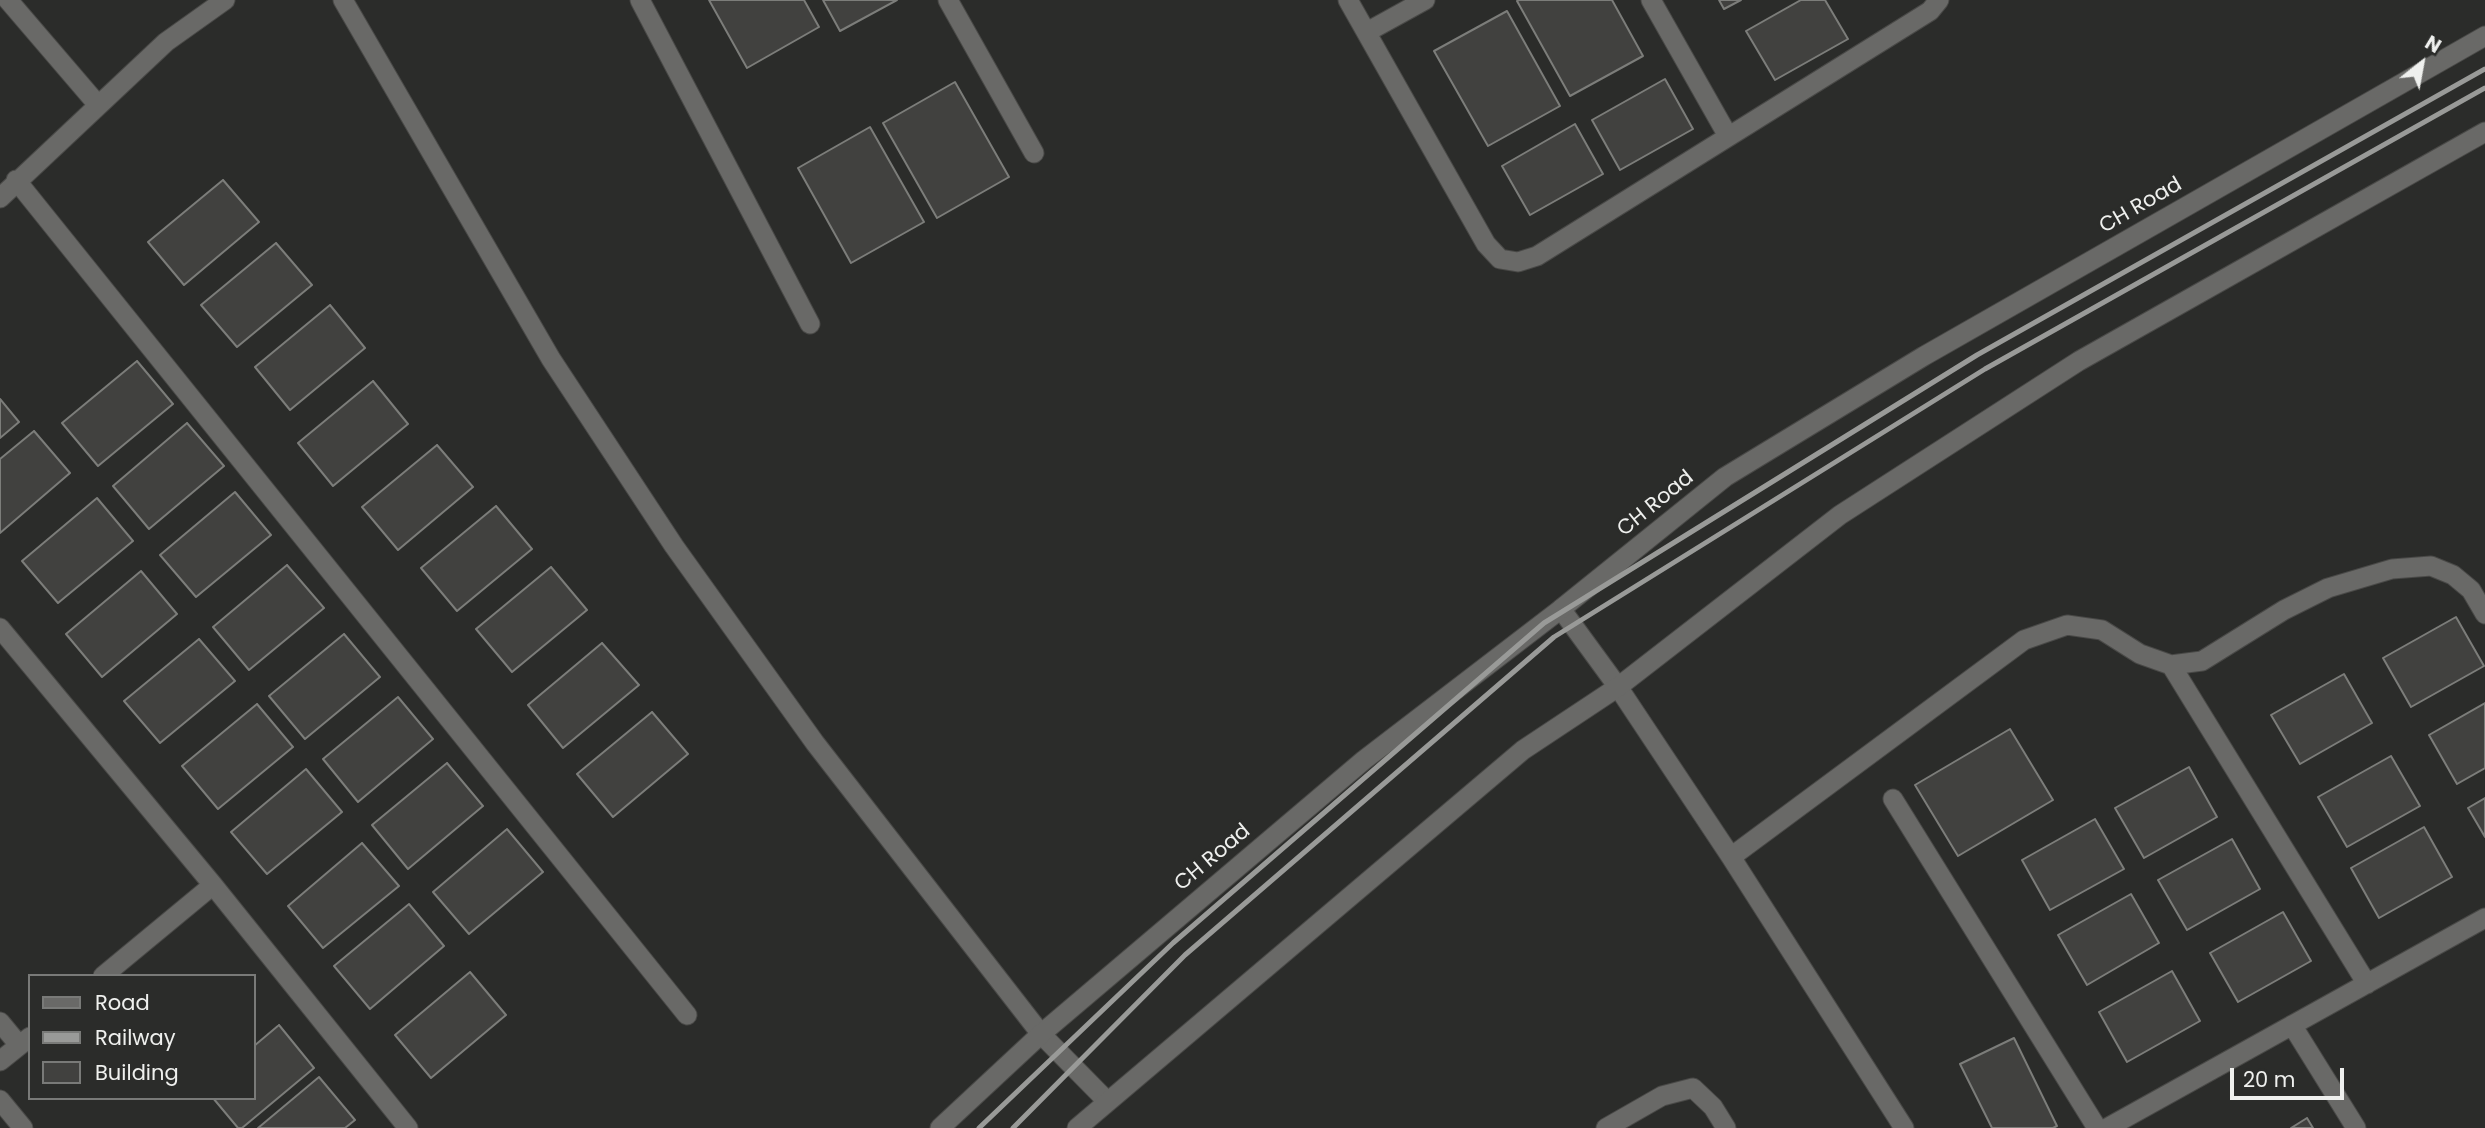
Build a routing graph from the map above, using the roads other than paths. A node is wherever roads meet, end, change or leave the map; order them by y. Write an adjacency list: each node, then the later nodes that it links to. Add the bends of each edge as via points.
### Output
1 (8, 0): 12 (street)
2 (225, 0): 12 (street, via 166,42)
3 (343, 0): 33 (street, via 551,359 674,546 815,743)
4 (640, 0): 18 (street)
5 (948, 0): 15 (street)
6 (1348, 0): 10 (street)
7 (1425, 0): 10 (street)
8 (1651, 0): 14 (street)
9 (1939, 0): 14 (street, via 1930,11)
10 (1367, 32): 14 (street, via 1486,244 1500,259 1518,262 1537,256)
11 (2485, 36): 19 (street, CH Road, via 1924,356 1724,477)
12 (98, 105): 16 (street)
13 (2485, 132): 23 (street, via 2079,361 1840,515)
14 (1728, 136)
15 (1034, 153)
16 (16, 180): 17 (street); 30 (street)
17 (0, 198)
18 (810, 324)
19 (1561, 609): 23 (street); 33 (street, CH Road, via 1364,760)
20 (2485, 614): 22 (street, via 2471,590 2453,575 2431,566 2392,569 2328,588 2202,661)
21 (0, 628): 26 (street)
22 (2171, 665): 25 (street, via 2140,654 2102,630 2067,625 2024,640); 29 (street)
23 (1618, 687): 25 (street); 37 (street, via 1523,750)
24 (1893, 799): 45 (street)
25 (1731, 857): 44 (street)
26 (213, 885): 28 (street); 39 (street)
27 (2485, 918): 29 (street)
28 (105, 974)
29 (2367, 984): 32 (street)
30 (687, 1015)
31 (0, 1022): 34 (street)
32 (2292, 1025): 46 (street); 47 (street)
33 (1041, 1034): 37 (street); 40 (street, CH Road)
34 (24, 1041): 35 (street)
35 (0, 1061)
36 (0, 1100): 38 (street)
37 (1107, 1101): 41 (street)
38 (23, 1128)
39 (408, 1128)
40 (940, 1128)
41 (1077, 1128)
42 (1606, 1128): 43 (street, via 1662,1096 1693,1088)
43 (1726, 1128)
44 (1904, 1128)
45 (2097, 1128)
46 (2106, 1128)
47 (2356, 1128)

